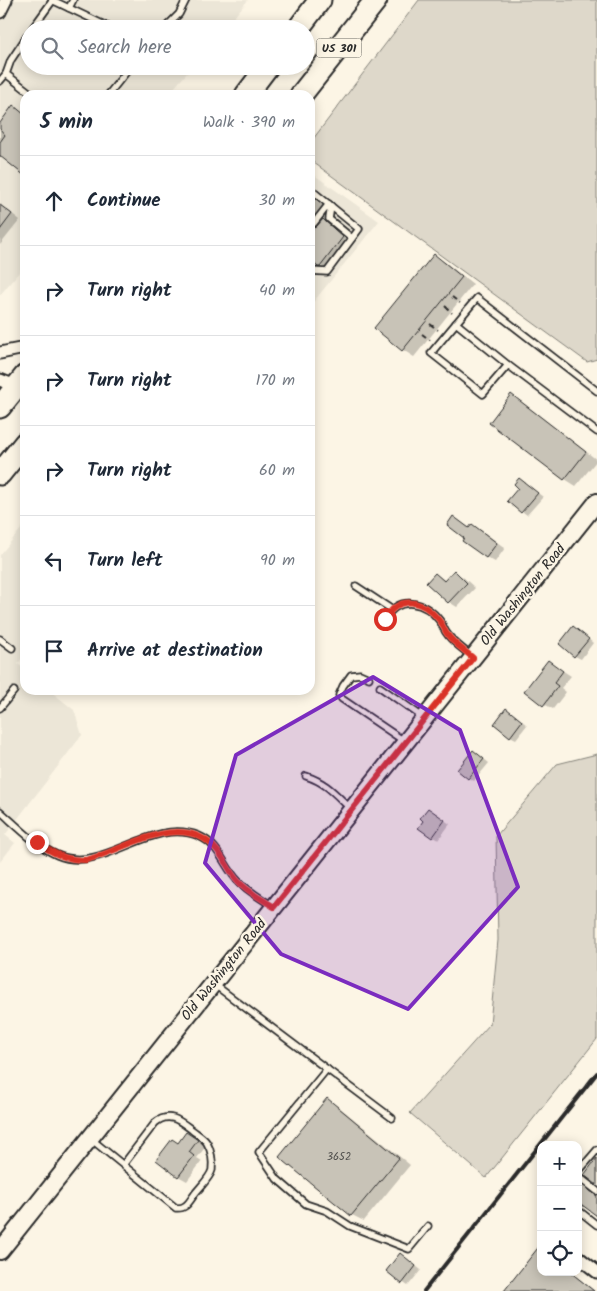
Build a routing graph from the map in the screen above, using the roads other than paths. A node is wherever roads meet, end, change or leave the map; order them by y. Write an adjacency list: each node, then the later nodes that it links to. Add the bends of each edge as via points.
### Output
1 (6, 0): 8 (street)
2 (52, 0): 7 (lane); 9 (lane)
3 (73, 0): 7 (lane)
4 (186, 0): 11 (lane)
5 (320, 0): 12 (highway)
6 (376, 0): 21 (highway, US 301)
7 (69, 8): 10 (lane)
8 (0, 12)
9 (38, 20)
10 (94, 20)
11 (173, 20)
12 (305, 20)
13 (20, 46): 14 (lane)
14 (6, 74): 17 (lane); 18 (lane)
15 (124, 75): 19 (lane)
16 (261, 75): 20 (highway)
17 (0, 81)
18 (27, 90)
19 (112, 90)
20 (250, 90)
21 (306, 90)
22 (315, 193): 23 (lane)
23 (330, 205): 24 (lane); 25 (lane, via 329,219); 25 (lane, via 359,230)
24 (315, 222)
25 (352, 238): 26 (lane, via 327,272)
26 (315, 271)
27 (456, 323): 30 (lane); 30 (lane, via 431,353 483,394); 32 (lane, via 477,298)
28 (20, 349): 29 (street)
29 (0, 353)
30 (508, 364): 34 (lane)
31 (17, 383): 33 (highway)
32 (597, 392)
33 (0, 407)
34 (597, 432)
35 (20, 450): 36 (highway)
36 (0, 474)
37 (597, 502): 43 (main road, Old Washington Road)
38 (356, 586): 39 (lane)
39 (391, 610): 40 (lane); 43 (lane, via 401,604 424,606 441,622 446,633)
40 (385, 619)
41 (0, 639): 42 (lane)
42 (12, 648)
43 (473, 658): 48 (main road, Old Washington Road)
44 (369, 678): 49 (lane, via 351,675 343,686 342,699)
45 (380, 687): 48 (lane)
46 (14, 691): 47 (lane)
47 (0, 708)
48 (424, 718): 49 (main road, Old Washington Road)
49 (406, 742): 51 (main road, Old Washington Road)
50 (306, 776): 51 (lane, via 326,785)
51 (352, 810): 53 (main road, Old Washington Road)
52 (0, 811): 53 (lane, via 52,853 76,860 94,858 165,833 183,832 200,836 216,849 237,880)
53 (274, 907): 54 (main road, Old Washington Road)
54 (213, 983): 55 (lane); 57 (main road, Old Washington Road)
55 (327, 1069): 56 (lane); 65 (lane, via 259,1152 277,1179 306,1204 327,1211 350,1226 409,1249)
56 (392, 1118)
57 (90, 1138): 59 (lane); 66 (main road, Old Washington Road)
58 (597, 1150): 60 (lane)
59 (123, 1165): 59 (lane, via 179,1208 186,1206 211,1172 212,1162 206,1141 177,1118 168,1117 155,1123)
60 (582, 1167)
61 (582, 1179): 62 (lane)
62 (597, 1191)
63 (582, 1213): 64 (lane)
64 (597, 1224)
65 (428, 1226)
66 (0, 1251)
67 (582, 1260): 68 (street)
68 (597, 1272)

